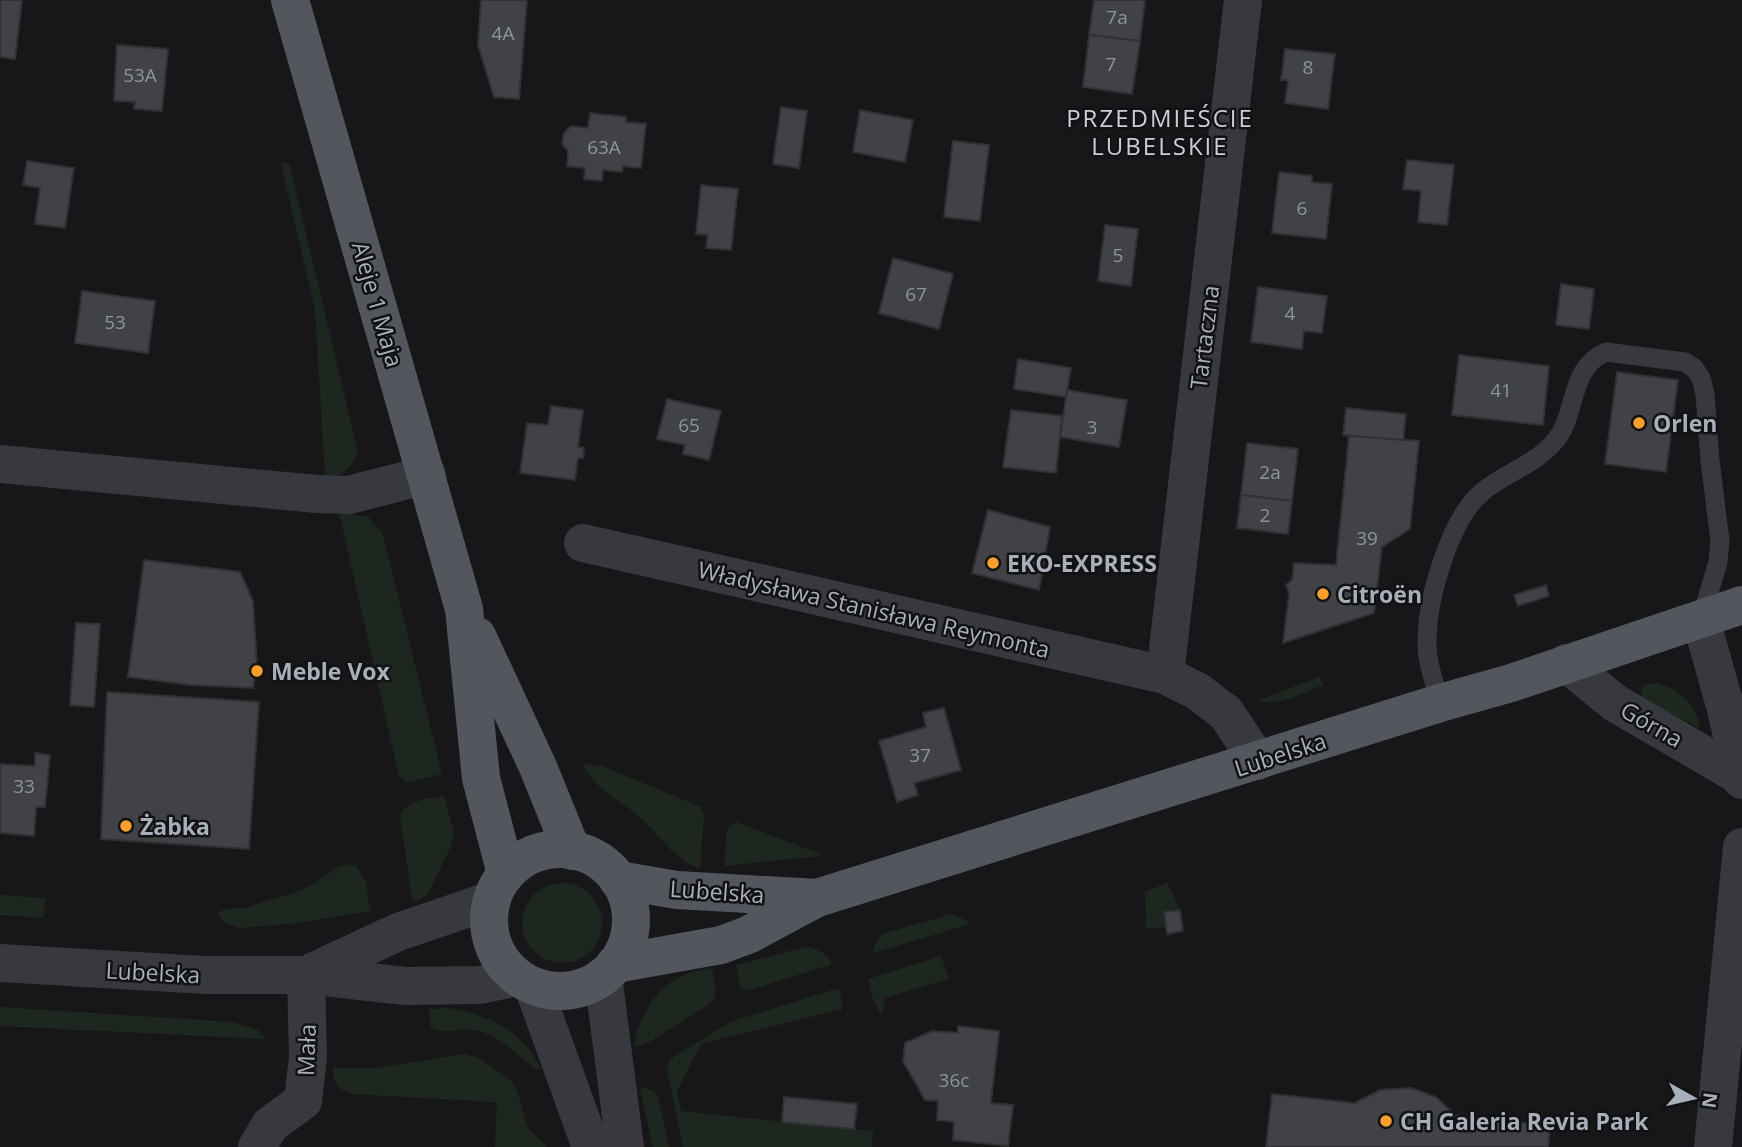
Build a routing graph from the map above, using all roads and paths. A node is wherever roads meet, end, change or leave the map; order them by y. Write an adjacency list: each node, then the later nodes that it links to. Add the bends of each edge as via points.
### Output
1 (290, 0): 4 (main road, Aleje 1 Maja)
2 (1242, 0): 10 (street, Tartaczna)
3 (0, 464): 4 (street, via 349,495)
4 (428, 475): 7 (main road, Aleje 1 Maja)
5 (583, 542): 10 (street, Władysława Stanisława Reymonta)
6 (1742, 605): 8 (main road, Lubelska)
7 (464, 609): 15 (main road, Aleje 1 Maja); 17 (main road, Aleje 1 Maja, via 481,778)
8 (1701, 620): 9 (main road, Lubelska); 11 (lane, via 1720,541 1701,378 1685,362 1606,352 1584,368 1557,439 1542,455 1478,496 1452,537 1434,589 1426,641); 13 (street)
9 (1566, 663): 11 (main road, Lubelska); 13 (street, Górna, via 1615,703)
10 (1165, 674): 12 (street, Władysława Stanisława Reymonta, via 1226,713)
11 (1440, 703): 12 (main road, Lubelska)
12 (1258, 761): 18 (main road, Lubelska)
13 (1742, 778)
14 (1742, 847): 26 (street)
15 (572, 850): 16 (main road, via 603,863); 17 (main road, via 531,855)
16 (618, 880): 18 (main road, Lubelska, via 677,890); 20 (main road, via 630,922 626,944)
17 (499, 887): 21 (street, Lubelska); 22 (main road, via 489,923 494,946 505,966)
18 (817, 898): 20 (main road, Lubelska, via 721,945)
19 (0, 962): 21 (street, Lubelska, via 205,975)
20 (609, 970): 22 (main road, via 584,987 564,991); 25 (street)
21 (306, 975): 22 (street, Lubelska, via 405,986); 23 (street, Mała, via 308,1057 303,1101 270,1125)
22 (525, 982): 24 (street)
23 (257, 1147)
24 (591, 1147)
25 (625, 1147)
26 (1713, 1147)

